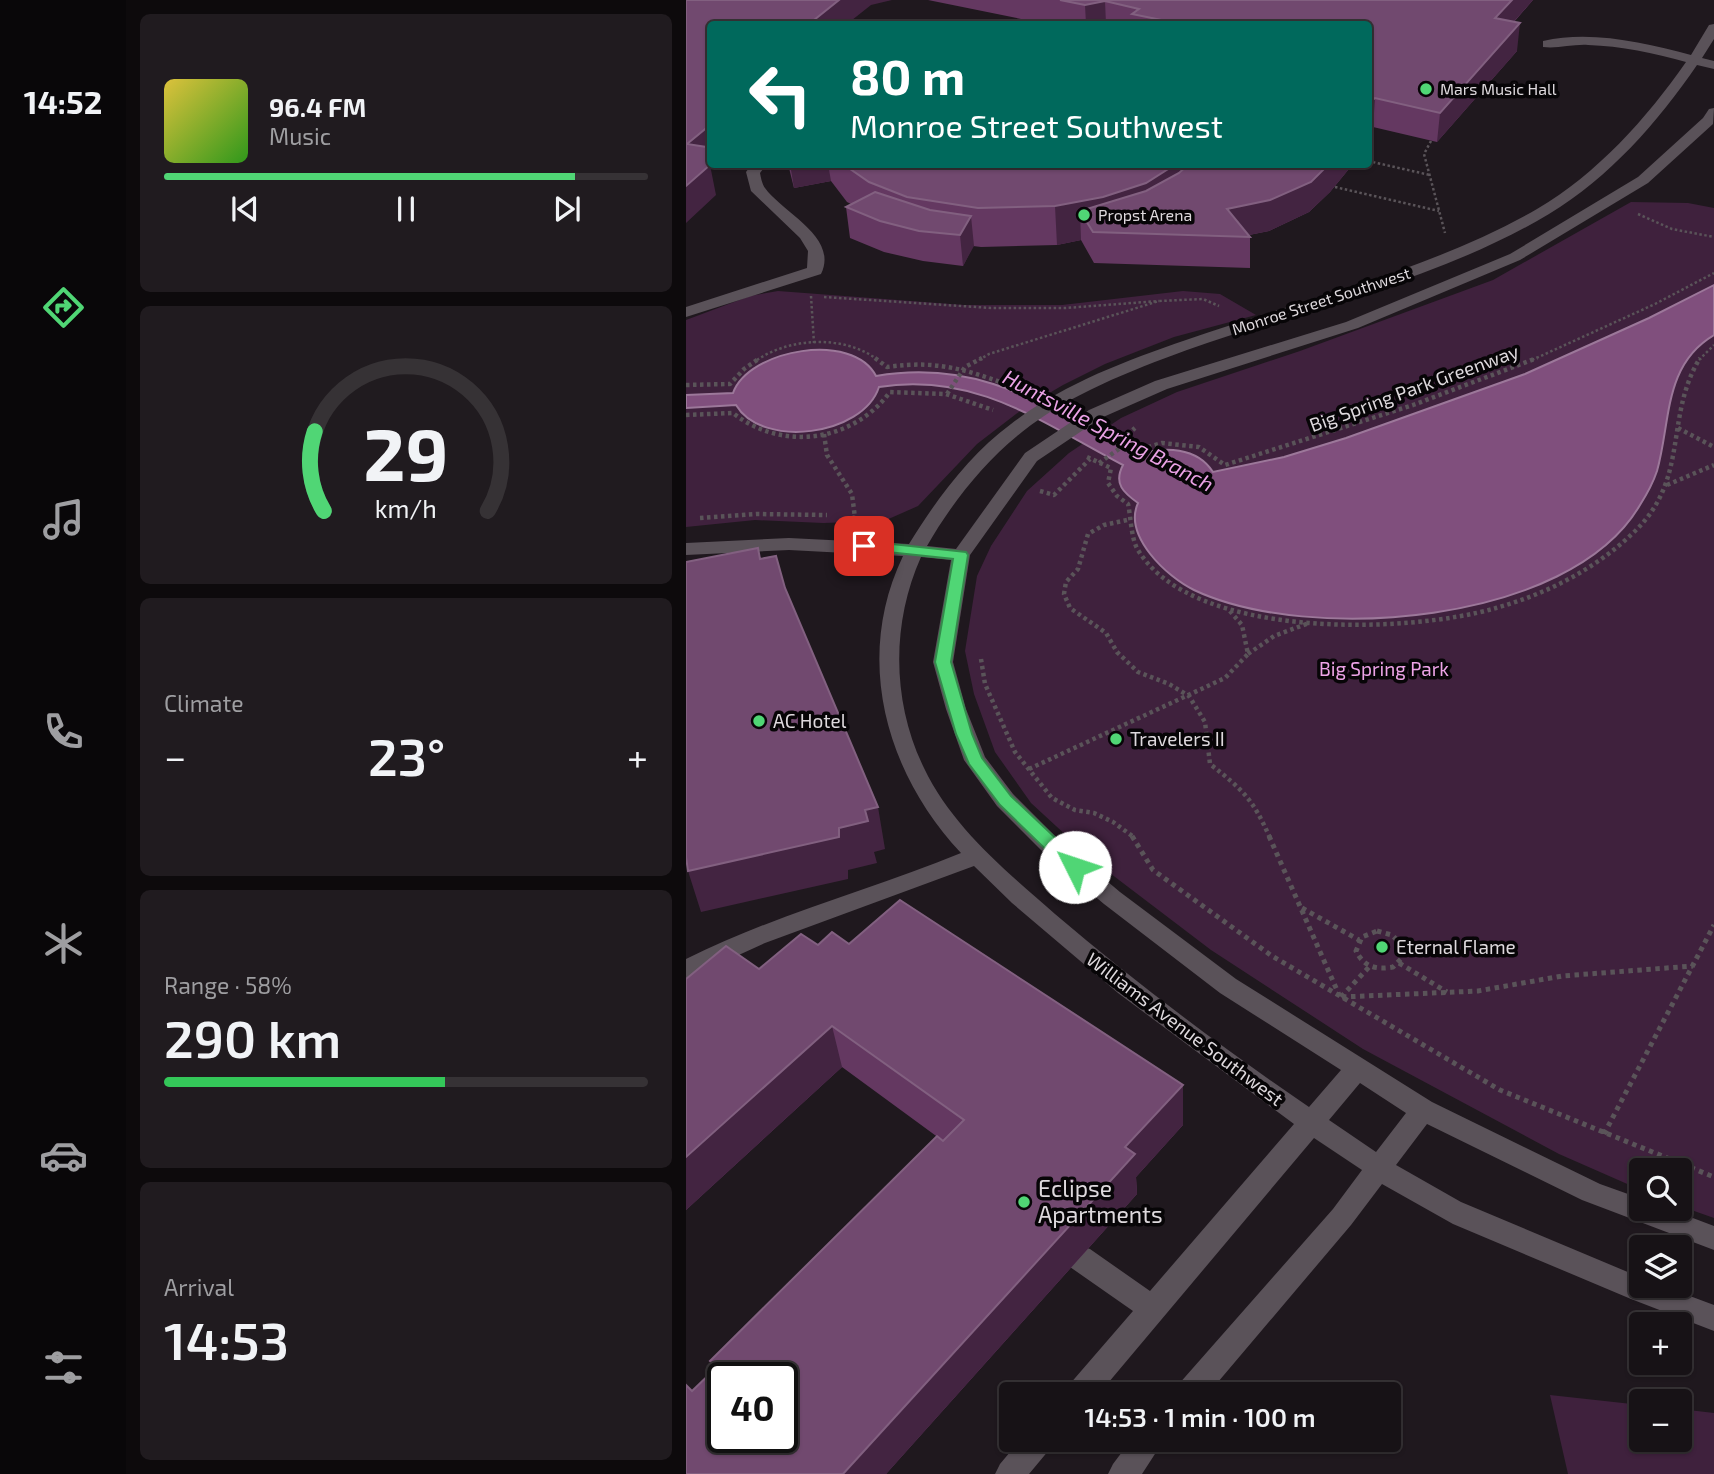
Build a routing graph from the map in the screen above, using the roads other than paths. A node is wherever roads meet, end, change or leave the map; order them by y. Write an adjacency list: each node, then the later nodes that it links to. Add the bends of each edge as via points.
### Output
1 (1714, 28): 3 (street, Monroe Street Southwest)
2 (1548, 44): 3 (street, via 1580,40)
3 (1696, 60): 4 (street); 7 (street, Monroe Street Southwest, via 1656,111)
4 (1714, 65)
5 (1714, 112): 8 (street, Monroe Street Southwest)
6 (756, 168): 9 (street, via 756,188 806,235 816,251 815,271)
7 (1592, 177): 8 (street); 11 (street, Monroe Street Southwest, via 1545,211 1412,272 1148,359 1066,396 1000,440 959,484)
8 (1629, 189): 12 (street, Monroe Street Southwest, via 1515,257 1352,325 1161,385 1094,414 1031,457)
9 (686, 312)
10 (686, 549): 11 (street, via 792,542)
11 (914, 551): 12 (street); 13 (street, Williams Avenue Southwest, via 902,574 891,625 888,672 897,727 904,751 929,797)
12 (959, 563): 15 (street, via 943,662 975,760 1005,800 1056,852 1133,914 1228,986)
13 (975, 856): 14 (street, via 920,880 827,908); 17 (street, Williams Avenue Southwest, via 1129,991)
14 (686, 970)
15 (1357, 1069): 16 (street); 17 (street)
16 (1423, 1110): 18 (street); 19 (street, via 1591,1192)
17 (1310, 1122): 18 (street, Williams Avenue Southwest); 21 (street)
18 (1379, 1168): 22 (street, Williams Avenue Southwest, via 1441,1205 1641,1292); 24 (street)
19 (1714, 1238)
20 (1080, 1258): 21 (street)
21 (1152, 1308): 23 (street)
22 (1714, 1318)
23 (1090, 1382)
24 (1199, 1382)
25 (1029, 1452): 27 (street)
26 (1140, 1452): 28 (street)
27 (1010, 1474)
28 (1123, 1474)

